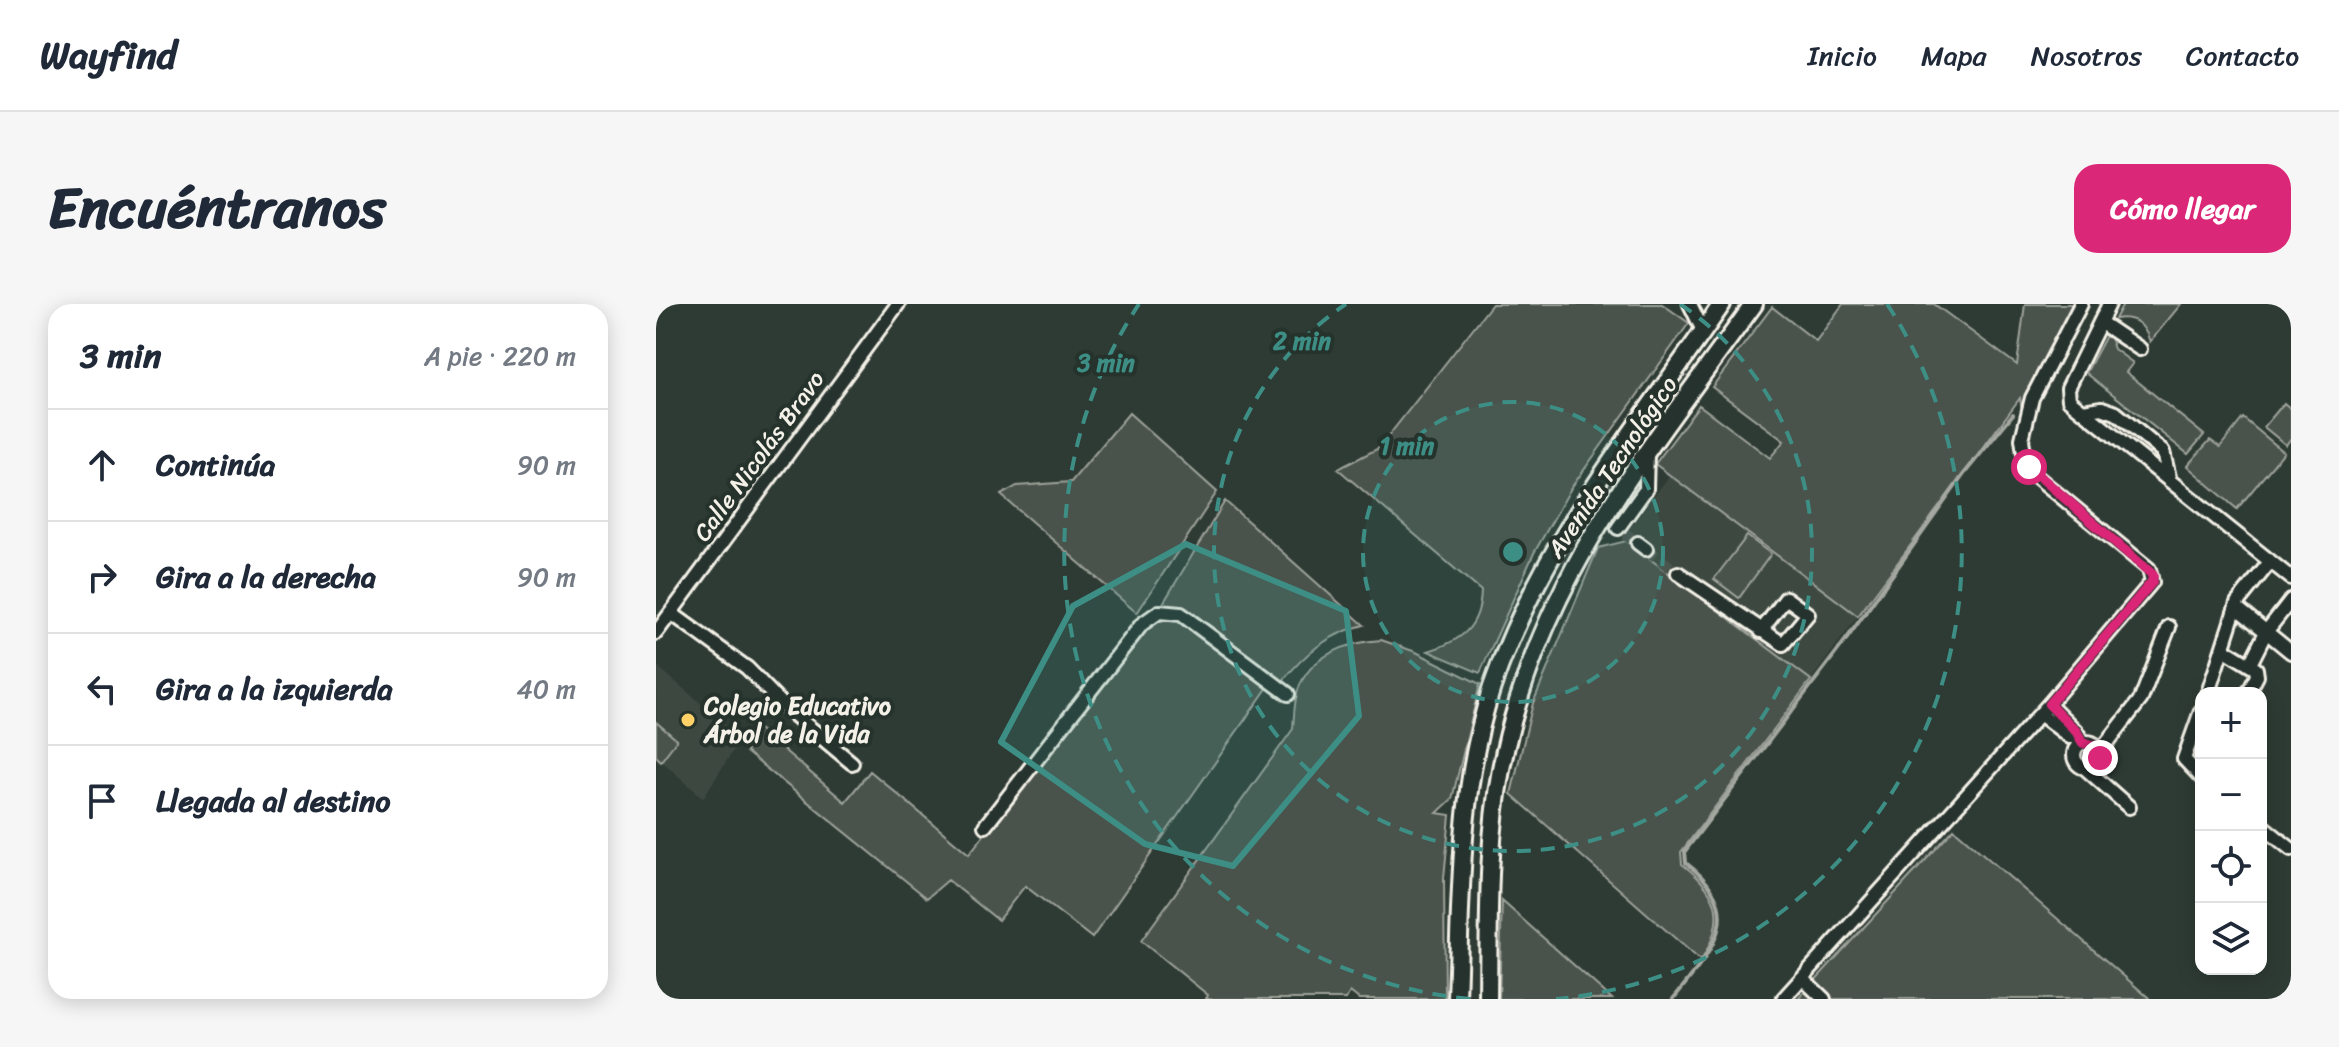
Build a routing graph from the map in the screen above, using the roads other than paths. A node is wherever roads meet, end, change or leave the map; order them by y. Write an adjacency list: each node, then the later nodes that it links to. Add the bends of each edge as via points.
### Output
1 (898, 304): 19 (street, Calle Nicolás Bravo)
2 (1691, 304): 8 (street)
3 (1722, 304): 8 (main road, Avenida Tecnológico)
4 (1754, 304): 11 (main road, Avenida Tecnológico)
5 (2081, 304): 30 (street, via 2032,398 2024,453 2037,477 2153,575)
6 (2109, 304): 7 (street)
7 (2100, 322): 9 (street); 10 (street, via 2068,388 2069,400)
8 (1703, 331): 44 (main road, Avenida Tecnológico, via 1566,529 1525,607 1493,685 1467,809)
9 (2140, 349)
10 (2083, 411): 12 (street); 12 (street, via 2102,408 2116,413 2163,452)
11 (1647, 452): 13 (main road, Avenida Tecnológico); 13 (street, via 1646,489 1622,531)
12 (2170, 481): 14 (street)
13 (1602, 516): 45 (main road, Avenida Tecnológico, via 1550,613 1514,713 1492,848)
14 (2270, 562): 16 (street); 18 (street)
15 (1678, 573): 21 (street)
16 (2291, 578)
17 (2291, 600): 22 (street)
18 (2237, 608): 22 (street); 24 (street)
19 (671, 613): 23 (street, Calle Nicolás Bravo); 35 (street, via 747,668)
20 (2169, 627): 34 (street, via 2141,699)
21 (1761, 631)
22 (2266, 632): 25 (street); 26 (street)
23 (656, 633)
24 (2225, 650): 26 (street); 27 (street)
25 (2291, 652)
26 (2251, 662): 28 (street, via 2257,676)
27 (2211, 687)
28 (2251, 687)
29 (1288, 694): 39 (street, via 1181,614 1159,612 1142,624)
30 (2049, 704): 31 (street); 33 (street)
31 (2040, 714): 33 (street); 42 (street)
32 (2195, 728): 37 (street, via 2184,759)
33 (2080, 740): 34 (street); 36 (street, via 2075,759)
34 (2100, 752): 36 (street, via 2098,762)
35 (852, 763)
36 (2085, 768): 38 (street)
37 (2195, 771)
38 (2129, 807)
39 (985, 826)
40 (2267, 830): 41 (street)
41 (2291, 849)
42 (1802, 978): 43 (street); 46 (street)
43 (1790, 997)
44 (1457, 999)
45 (1488, 999)
46 (1824, 999)

